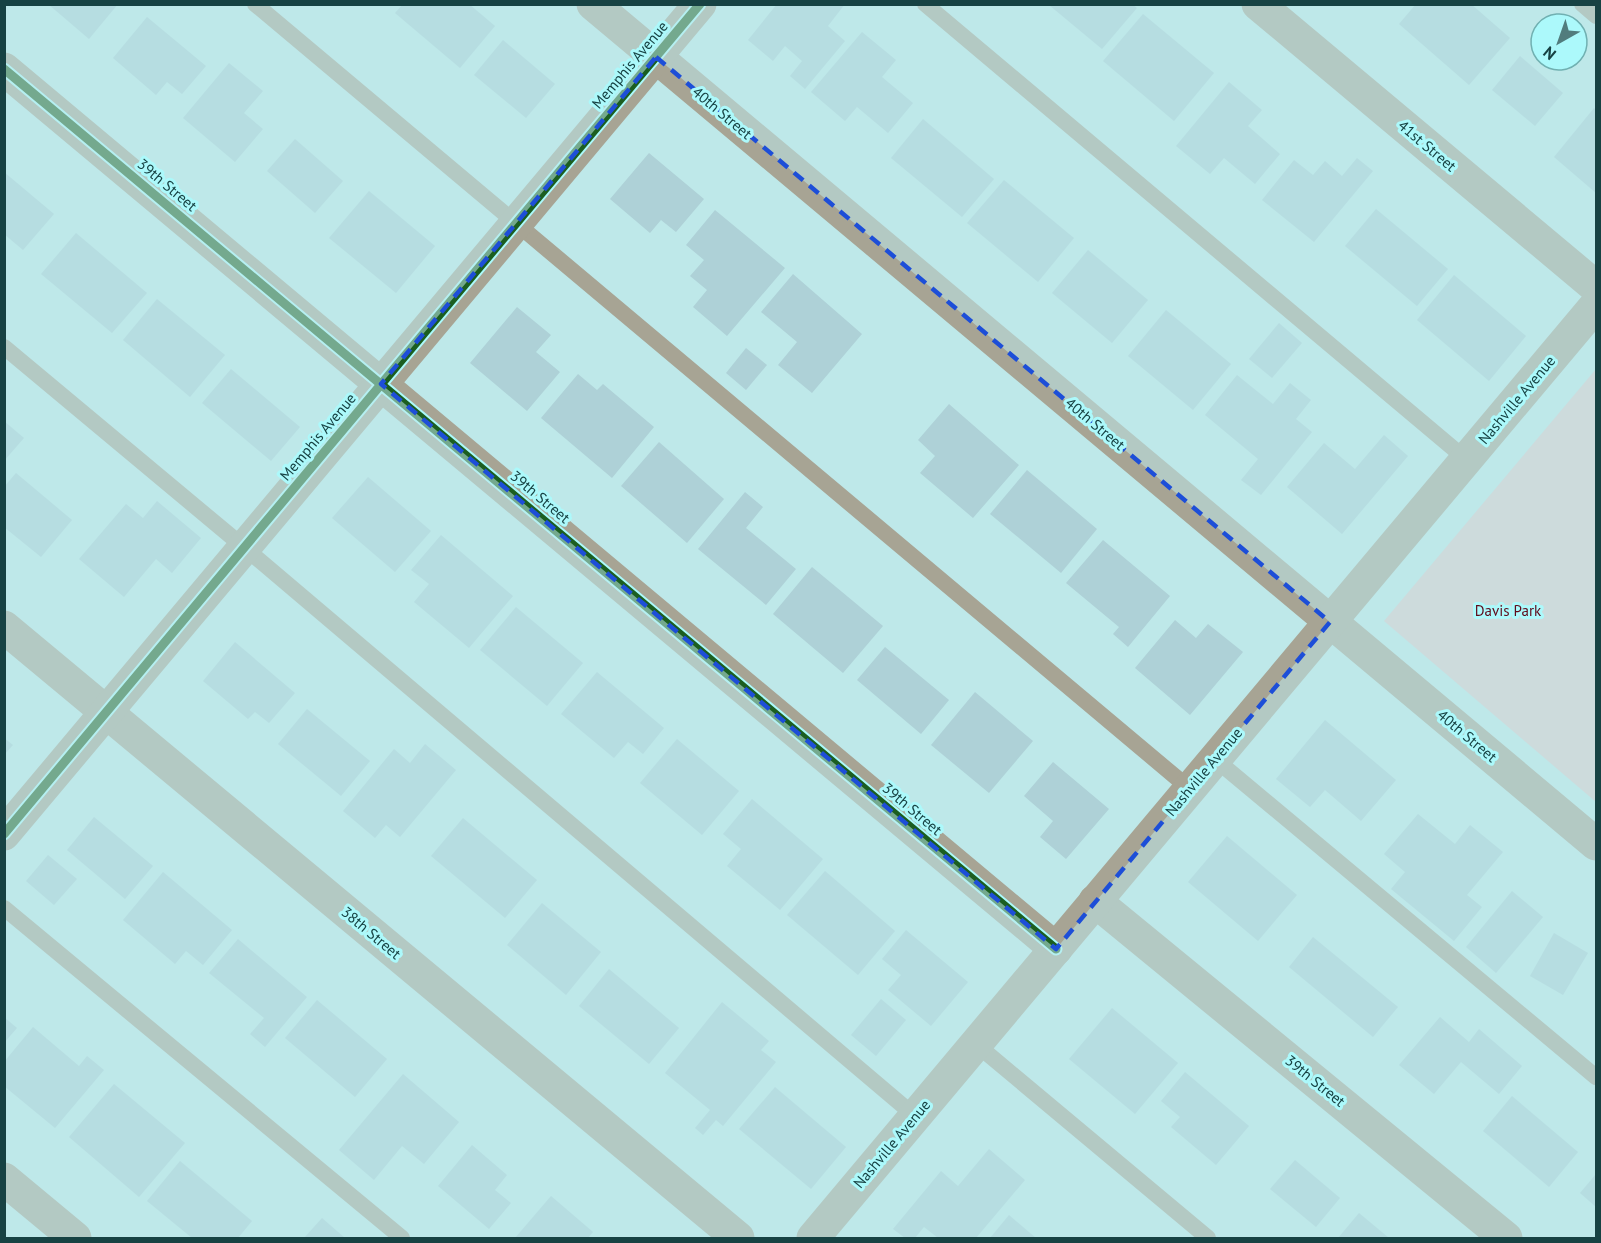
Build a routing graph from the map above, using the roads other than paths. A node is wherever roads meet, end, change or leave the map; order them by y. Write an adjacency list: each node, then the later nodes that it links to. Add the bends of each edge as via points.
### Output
1 (255, 4): 10 (lane)
2 (593, 4): 8 (street, 40th Street)
3 (700, 4): 8 (street, Memphis Avenue)
4 (925, 4): 15 (lane)
5 (1258, 4): 11 (street, 41st Street)
6 (1582, 4): 7 (lane)
7 (1596, 16)
8 (656, 57): 10 (street, Memphis Avenue); 17 (street, 40th Street)
9 (4, 69): 14 (street, 39th Street)
10 (515, 224): 14 (street, Memphis Avenue); 21 (lane)
11 (1596, 288)
12 (1596, 305): 15 (street, Nashville Avenue)
13 (4, 347): 16 (lane)
14 (381, 384): 16 (street, Memphis Avenue); 26 (street, 39th Street)
15 (1467, 460): 17 (street, Nashville Avenue)
16 (245, 548): 19 (street, Memphis Avenue); 29 (lane)
17 (1330, 621): 20 (street, Nashville Avenue); 23 (street, 40th Street)
18 (4, 627): 19 (street, 38th Street)
19 (106, 712): 22 (street, Memphis Avenue); 33 (street, 38th Street)
20 (1215, 759): 21 (street, Nashville Avenue); 28 (lane)
21 (1190, 789): 24 (street, Nashville Avenue)
22 (4, 834)
23 (1596, 844)
24 (1095, 902): 26 (street, Nashville Avenue); 36 (street, 39th Street)
25 (4, 908): 32 (lane)
26 (1056, 949): 27 (street, Nashville Avenue)
27 (976, 1044): 29 (street, Nashville Avenue); 35 (lane)
28 (1596, 1077)
29 (915, 1116): 34 (street, Nashville Avenue)
30 (4, 1179): 31 (street)
31 (75, 1239)
32 (402, 1239)
33 (738, 1239)
34 (813, 1239)
35 (1208, 1239)
36 (1506, 1239)

